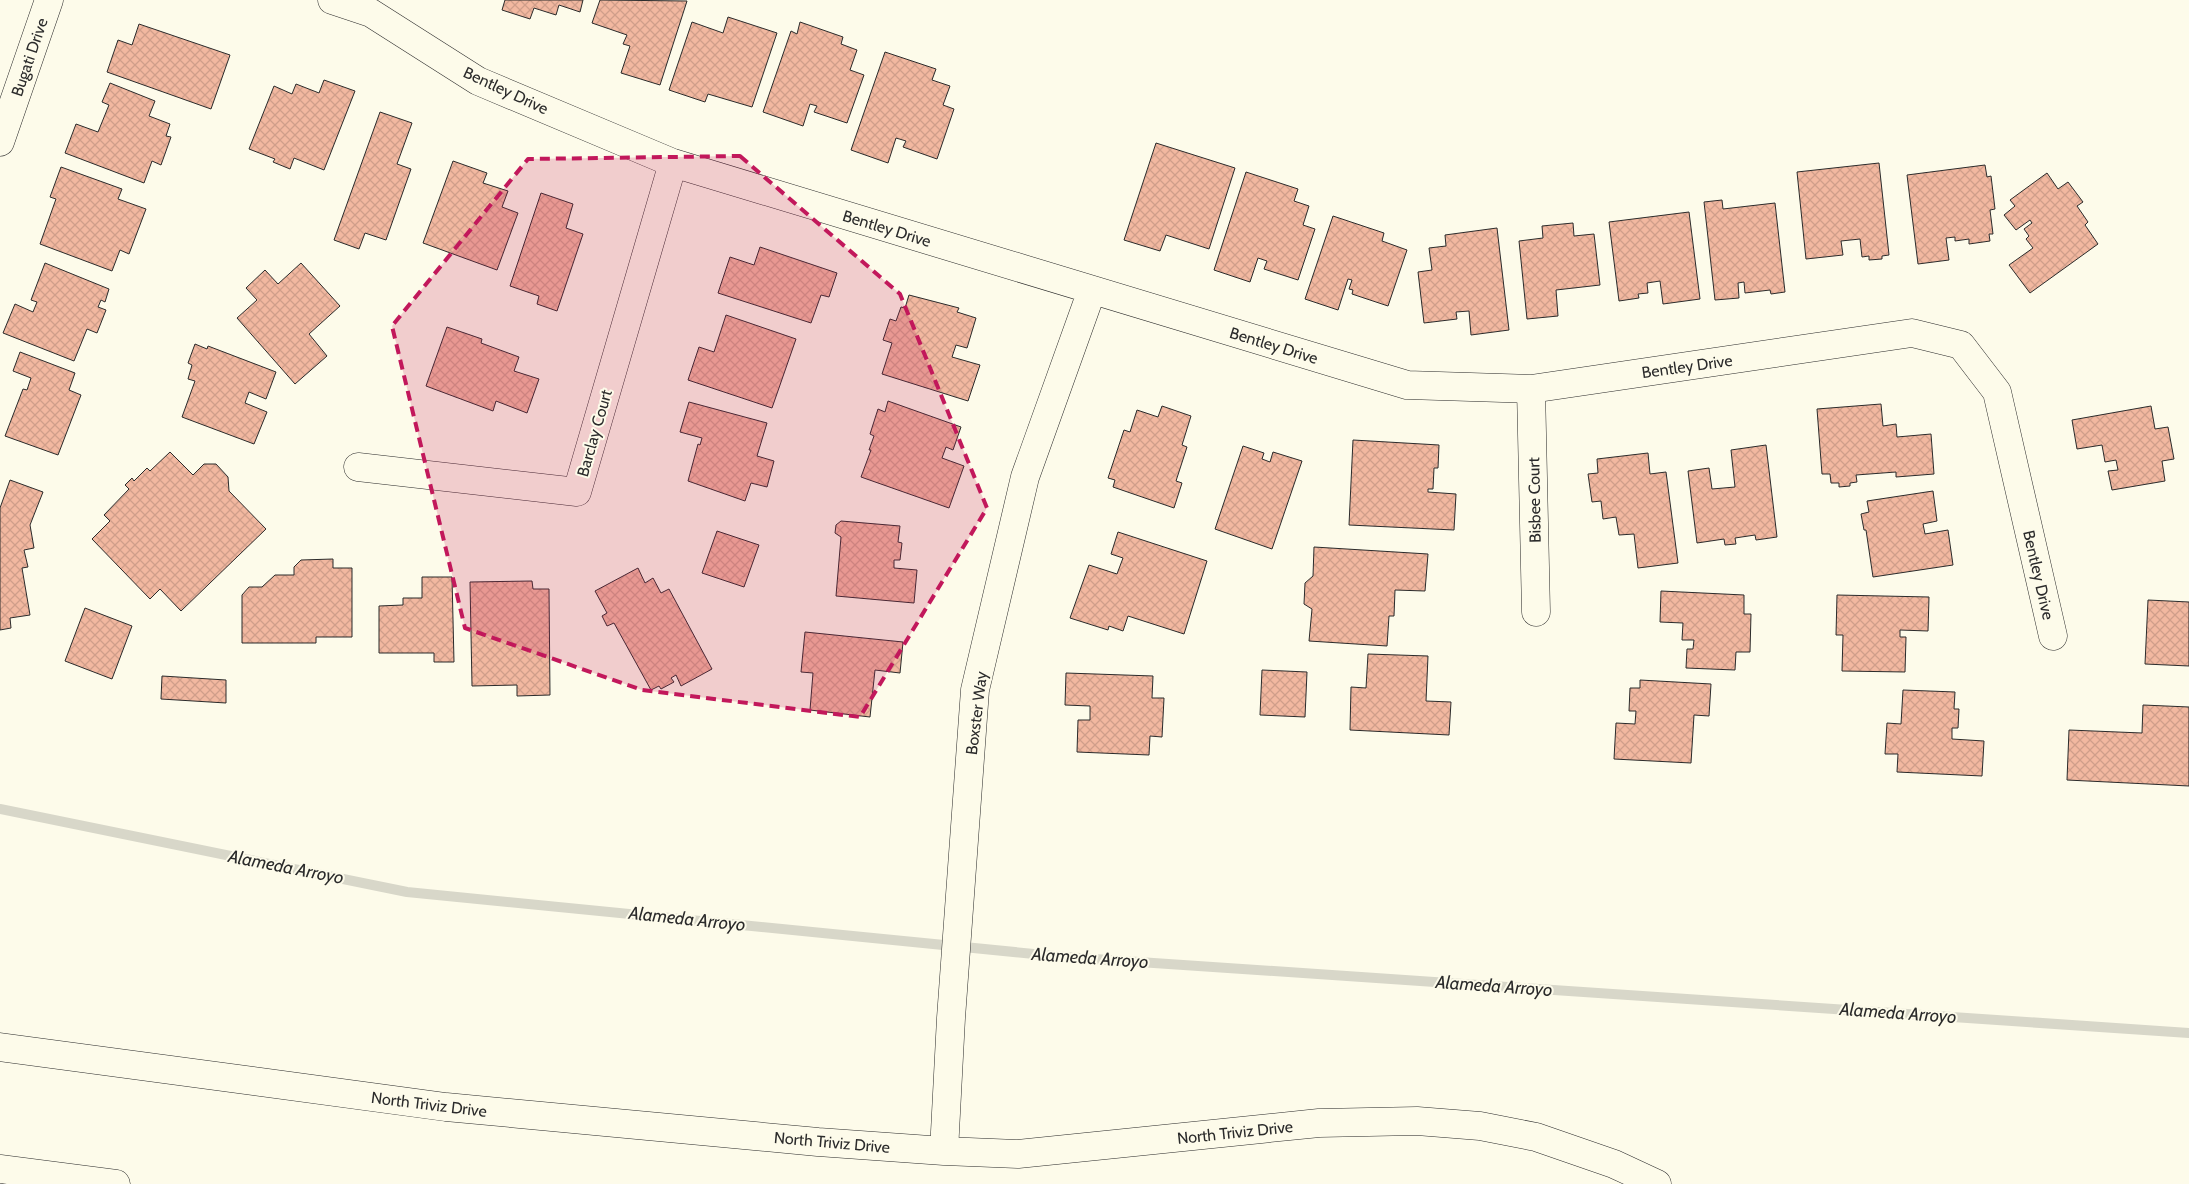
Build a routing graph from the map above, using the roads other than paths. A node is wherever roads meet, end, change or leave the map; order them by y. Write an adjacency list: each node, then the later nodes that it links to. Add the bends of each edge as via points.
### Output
1 (49, 0): 3 (street, Bugati Drive)
2 (332, 0): 4 (street, Bentley Drive, via 371,13 478,81)
3 (0, 142)
4 (673, 162): 5 (street, Bentley Drive); 7 (street, Barclay Court, via 577,492)
5 (1092, 290): 6 (street, Bentley Drive, via 1407,384); 11 (street, Boxster Way, via 1026,477 975,690)
6 (1531, 389): 8 (street, Bisbee Court); 9 (street, Bentley Drive, via 1912,333 1960,345 1997,392)
7 (358, 467)
8 (1536, 612)
9 (2053, 636)
10 (0, 1047): 11 (street, North Triviz Drive, via 446,1107)
11 (944, 1151): 14 (street, North Triviz Drive, via 1018,1154 1319,1123 1418,1121 1480,1126 1536,1137 1614,1164)
12 (0, 1169): 13 (street)
13 (116, 1184)
14 (1657, 1184)

